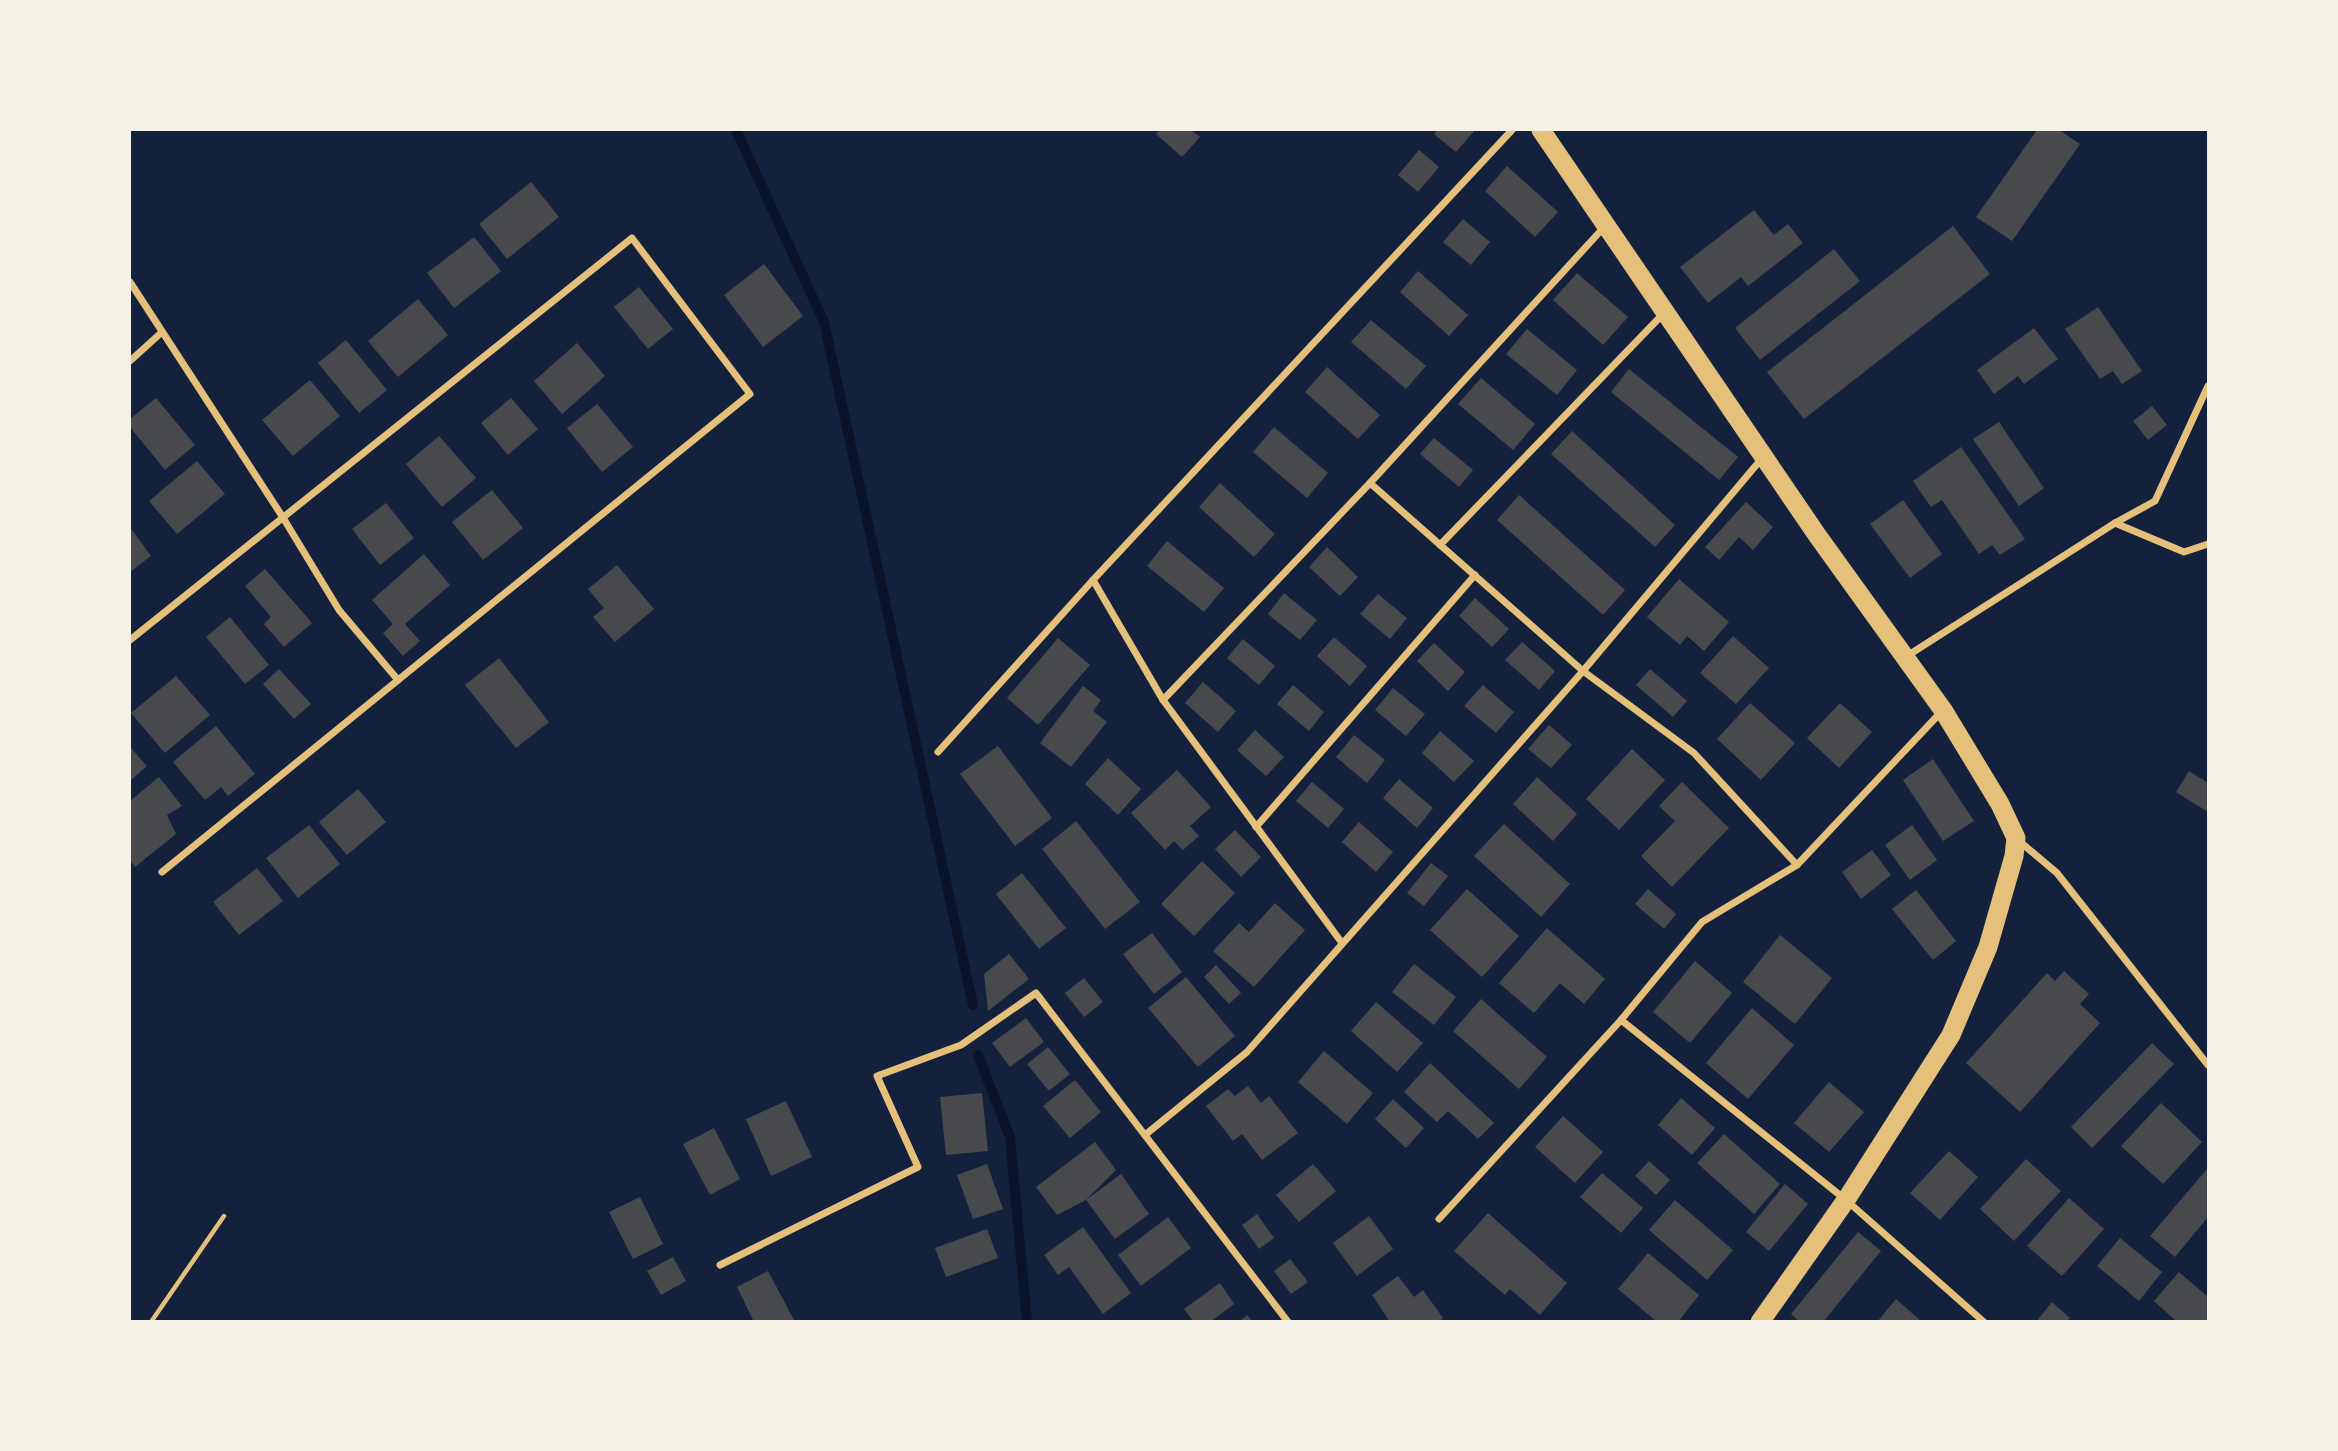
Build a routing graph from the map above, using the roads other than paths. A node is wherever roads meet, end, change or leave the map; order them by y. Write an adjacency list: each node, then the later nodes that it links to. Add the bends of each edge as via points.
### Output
1 (1512, 130): 16 (street)
2 (1541, 130): 3 (highway)
3 (1606, 225): 5 (highway); 10 (street)
4 (130, 282): 6 (street)
5 (1666, 311): 9 (highway); 14 (street)
6 (162, 332): 7 (street); 11 (street)
7 (130, 361)
8 (2208, 386): 12 (street, via 2155,501)
9 (1763, 457): 18 (highway); 19 (street)
10 (1370, 483): 14 (street); 21 (street)
11 (282, 516): 17 (street); 20 (street, via 339,610); 20 (street, via 632,238 750,394)
12 (2115, 523): 13 (street, via 2185,552); 18 (street)
13 (2208, 544)
14 (1440, 545): 15 (street)
15 (1475, 575): 19 (street); 24 (street)
16 (1093, 580): 21 (street); 23 (street)
17 (130, 640)
18 (1905, 657): 22 (highway)
19 (1583, 671): 26 (street, via 1694,753); 28 (street)
20 (397, 680): 27 (street)
21 (1163, 700): 24 (street)
22 (1943, 710): 25 (highway); 26 (street)
23 (937, 752)
24 (1256, 827): 28 (street)
25 (2016, 838): 30 (street, via 2057,873); 32 (highway, via 1988,947 1951,1035)
26 (1797, 865): 29 (street, via 1702,922)
27 (162, 872)
28 (1342, 943): 31 (street, via 1247,1052)
29 (1621, 1020): 32 (street); 33 (street)
30 (2208, 1065)
31 (1144, 1135): 34 (street, via 1037,993 961,1045 877,1076 918,1167); 35 (street)
32 (1846, 1200): 36 (highway); 37 (street)
33 (1439, 1219)
34 (720, 1265)
35 (1288, 1321)
36 (1760, 1321)
37 (1984, 1321)

